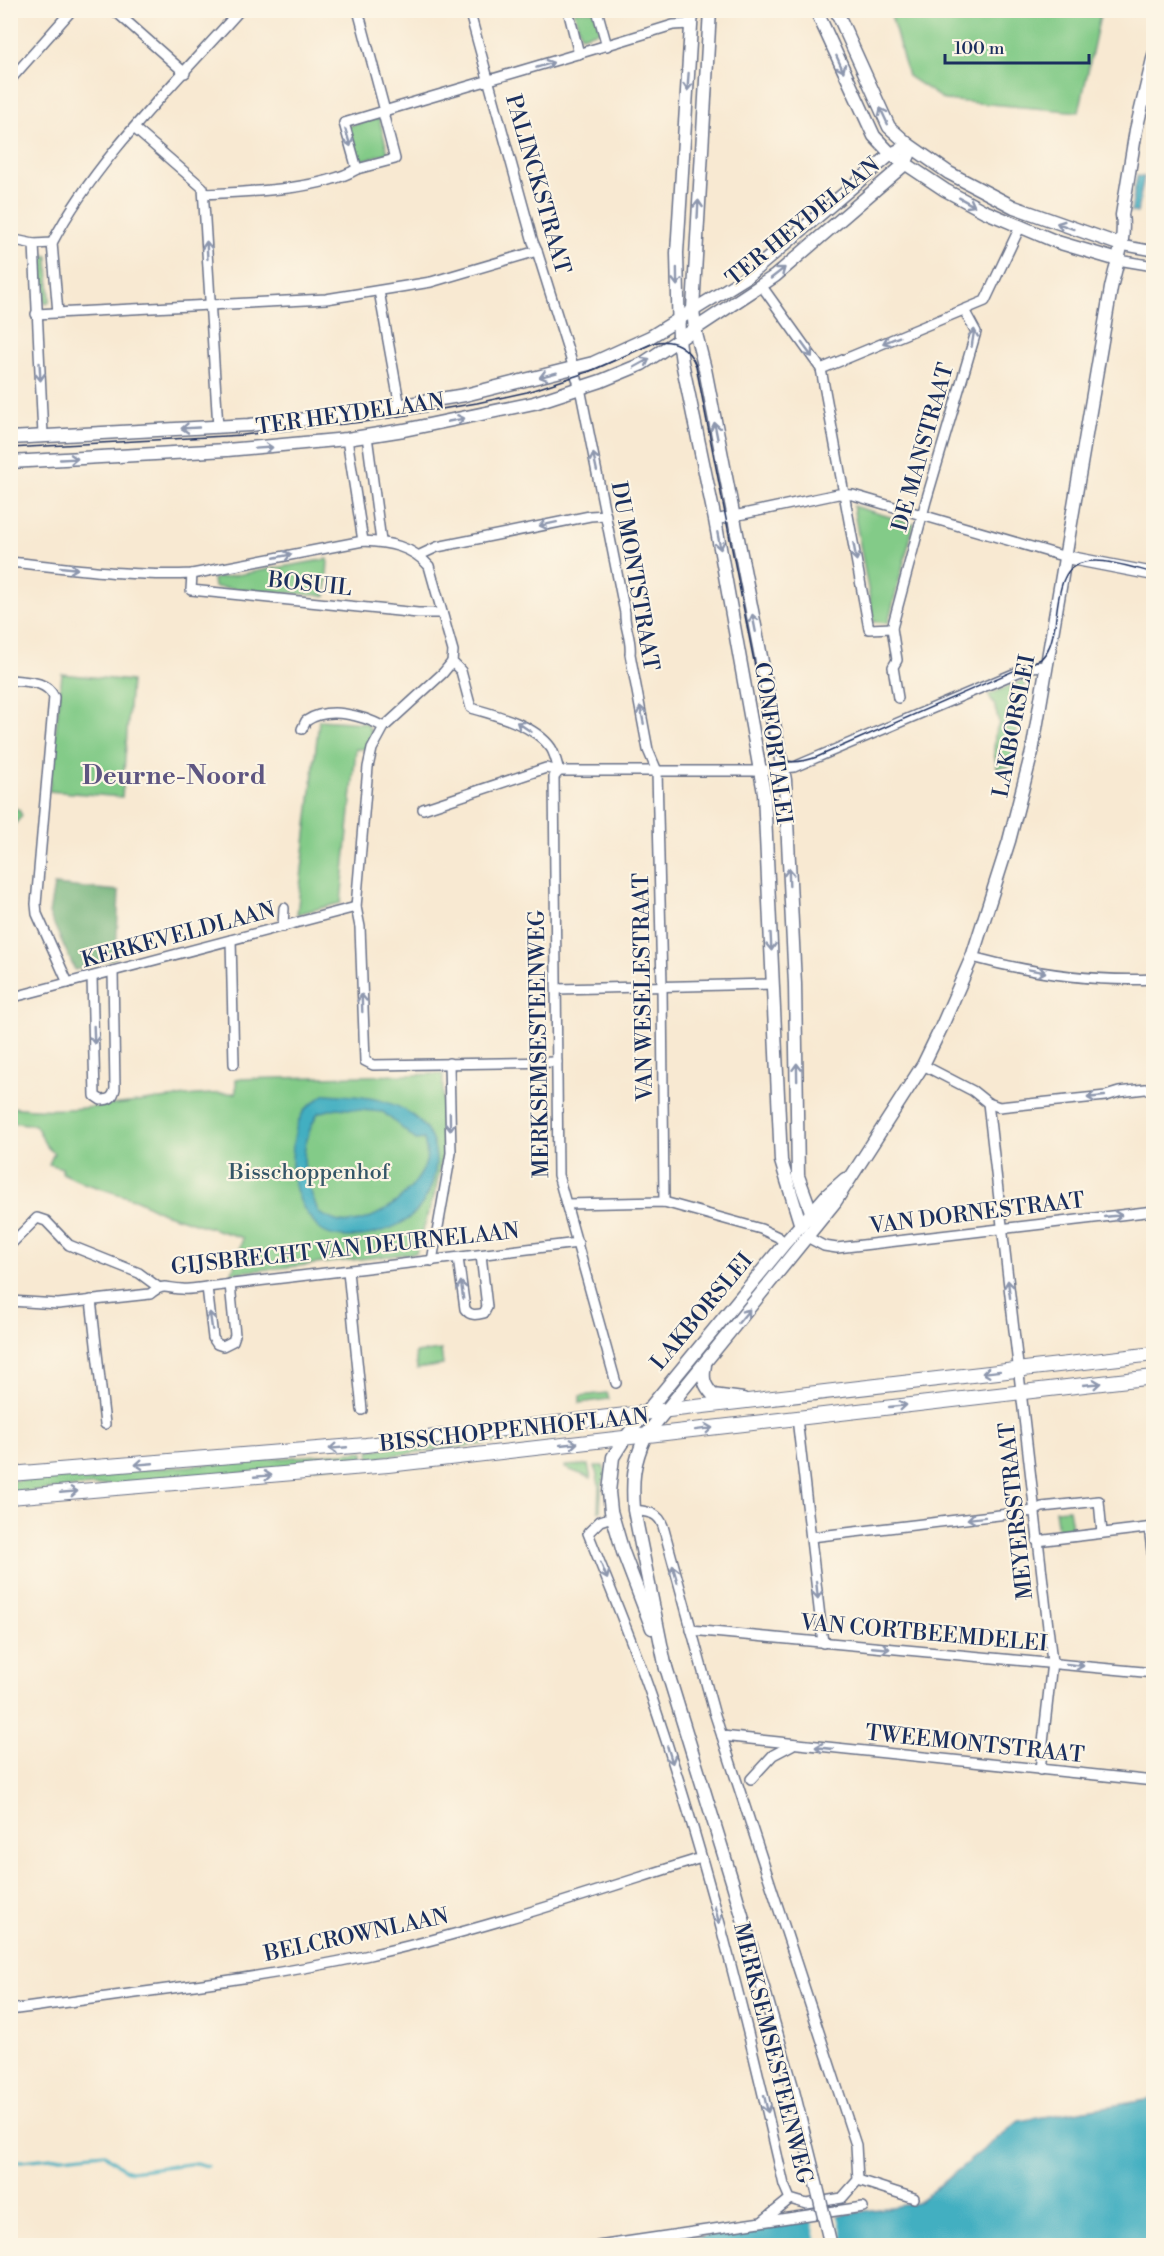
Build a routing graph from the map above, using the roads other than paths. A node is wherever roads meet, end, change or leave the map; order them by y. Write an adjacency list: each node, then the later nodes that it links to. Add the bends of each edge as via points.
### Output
1 (72, 10): 18 (street)
2 (114, 10): 17 (street)
3 (240, 10): 17 (street)
4 (358, 10): 20 (street)
5 (469, 10): 19 (street, PALINCKSTRAAT)
6 (568, 10): 15 (street)
7 (597, 10): 14 (street)
8 (692, 10): 12 (street)
9 (710, 10): 13 (street)
10 (816, 10): 23 (street, one-way to 23, via 874,136)
11 (836, 10): 22 (street, one-way to 11, via 889,127)
12 (691, 24): 13 (street); 14 (street, via 677,24); 45 (street, one-way to 45, via 677,253)
13 (709, 25): 41 (street, one-way to 13)
14 (606, 46): 15 (street)
15 (579, 54): 19 (street, one-way to 15)
16 (1154, 55): 32 (street, via 1136,130 1122,215 1124,223)
17 (185, 73): 21 (street)
18 (10, 80)
19 (489, 82): 20 (street); 34 (street, PALINCKSTRAAT)
20 (385, 111): 25 (street, via 395,159); 25 (street, one-way to 25, via 344,123)
21 (134, 128): 26 (street, via 203,188); 30 (street, via 97,172)
22 (911, 146): 23 (street, TER HEYDELAAN); 24 (street); 28 (street, one-way to 22, via 1014,207 949,172)
23 (891, 154): 24 (street); 41 (street, TER HEYDELAAN, via 745,278)
24 (905, 164): 27 (street, one-way to 27, via 984,211); 38 (street, TER HEYDELAAN, one-way to 24)
25 (357, 169): 26 (street, via 344,176 291,187)
26 (204, 194): 40 (street, one-way to 26)
27 (1020, 227): 33 (street); 42 (street, via 985,301)
28 (1086, 234): 32 (street); 33 (street)
29 (10, 239): 31 (street)
30 (52, 243): 31 (street); 43 (street)
31 (34, 244): 44 (street)
32 (1117, 244): 35 (street); 36 (street, LAKBORSLEI)
33 (1083, 250): 36 (street)
34 (537, 251): 39 (street, via 431,282); 48 (street, PALINCKSTRAAT)
35 (1154, 251)
36 (1114, 259): 37 (street); 66 (street, LAKBORSLEI)
37 (1154, 266)
38 (760, 285): 46 (street, TER HEYDELAAN); 49 (street, one-way to 49)
39 (379, 291): 40 (street, via 326,299); 51 (street)
40 (211, 305): 43 (street); 52 (street)
41 (693, 309): 45 (street, TER HEYDELAAN); 46 (street)
42 (964, 310): 49 (street, one-way to 49); 60 (street, DE MANSTRAAT, one-way to 42, via 976,332)
43 (58, 313): 44 (street)
44 (36, 314): 53 (street, one-way to 53)
45 (678, 319): 47 (street); 48 (street, TER HEYDELAAN, via 632,347)
46 (695, 330): 47 (street, TER HEYDELAAN); 61 (street, CONFORTALEI, one-way to 46)
47 (679, 340): 50 (street, TER HEYDELAAN, one-way to 47, via 642,364); 62 (street, CONFORTALEI)
48 (573, 369): 50 (street, PALINCKSTRAAT); 51 (street, TER HEYDELAAN, one-way to 51)
49 (821, 369): 58 (street)
50 (580, 388): 54 (street, TER HEYDELAAN, one-way to 50, via 497,412); 59 (street, DU MONTSTRAAT, one-way to 50)
51 (400, 407): 52 (street, TER HEYDELAAN)
52 (218, 427): 53 (street, TER HEYDELAAN, one-way to 53)
53 (43, 435): 55 (street, TER HEYDELAAN)
54 (368, 436): 56 (street, TER HEYDELAAN); 64 (street)
55 (10, 438)
56 (347, 439): 57 (street, TER HEYDELAAN, one-way to 56); 63 (street)
57 (10, 462)
58 (845, 494): 60 (street); 61 (street); 71 (street, one-way to 71, via 868,629)
59 (606, 515): 65 (street, one-way to 65, via 437,547); 81 (street, DU MONTSTRAAT, one-way to 59, via 648,750)
60 (922, 515): 66 (street); 71 (street, DE MANSTRAAT)
61 (733, 516): 62 (street); 78 (street, CONFORTALEI, one-way to 61)
62 (715, 519): 79 (street, CONFORTALEI, one-way to 79)
63 (363, 541): 64 (street, BOSUIL); 68 (street, BOSUIL, one-way to 63)
64 (381, 541): 65 (street, BOSUIL)
65 (420, 555): 70 (street, via 429,566)
66 (1066, 557): 69 (street); 73 (street, LAKBORSLEI)
67 (10, 562): 68 (street, BOSUIL, one-way to 68, via 141,575)
68 (192, 574): 70 (street, BOSUIL, via 191,590)
69 (1154, 574)
70 (442, 613): 72 (street, via 453,651)
71 (892, 628): 75 (street, DE MANSTRAAT)
72 (452, 662): 76 (street); 80 (street, one-way to 72, via 552,748 539,737 516,721 471,708 461,671)
73 (1047, 666): 78 (street, via 1030,667 794,767); 87 (street, LAKBORSLEI, via 1021,799)
74 (10, 680): 91 (street, via 45,685 54,697 36,904)
75 (898, 698)
76 (384, 727): 77 (street, via 360,717 323,713 306,721); 83 (street, via 368,767)
77 (302, 729)
78 (783, 768): 79 (street); 102 (street, CONFORTALEI, one-way to 78, via 795,984)
79 (760, 770): 81 (street); 92 (street, CONFORTALEI, one-way to 92)
80 (559, 771): 81 (street); 82 (street, via 546,768); 94 (street, MERKSEMSESTEENWEG, via 554,777)
81 (657, 771): 93 (street, VAN WESELESTRAAT)
82 (423, 809)
83 (356, 907): 85 (street, KERKEVELDLAAN); 98 (street, one-way to 83, via 373,1065 365,1061)
84 (284, 908): 85 (street)
85 (283, 927): 86 (street, KERKEVELDLAAN)
86 (231, 940): 88 (street, KERKEVELDLAAN); 97 (street)
87 (976, 958): 90 (street, one-way to 90, via 1079,977); 99 (street, LAKBORSLEI)
88 (113, 971): 89 (street, KERKEVELDLAAN); 89 (street, one-way to 88, via 95,1096 108,1100 115,1089)
89 (92, 977): 91 (street, KERKEVELDLAAN)
90 (1154, 979)
91 (69, 983): 95 (street, KERKEVELDLAAN)
92 (772, 984): 93 (street); 103 (street, CONFORTALEI, via 781,1161)
93 (662, 986): 94 (street); 104 (street, VAN WESELESTRAAT)
94 (557, 988): 96 (street, MERKSEMSESTEENWEG)
95 (10, 998)
96 (557, 1062): 98 (street); 105 (street, MERKSEMSESTEENWEG, via 558,1175)
97 (234, 1064)
98 (449, 1064): 115 (street, one-way to 115, via 451,1153)
99 (926, 1066): 101 (street); 107 (street, LAKBORSLEI, via 856,1170 827,1195)
100 (1154, 1088): 101 (street, one-way to 101, via 999,1107)
101 (988, 1103): 108 (street)
102 (798, 1172): 103 (street); 107 (street, CONFORTALEI)
103 (785, 1175): 109 (street, CONFORTALEI)
104 (664, 1202): 105 (street); 111 (street, via 761,1229)
105 (566, 1204): 110 (street, MERKSEMSESTEENWEG)
106 (1154, 1211): 108 (street, VAN DORNESTRAAT, one-way to 106)
107 (814, 1219): 109 (street, LAKBORSLEI)
108 (1002, 1228): 109 (street, VAN DORNESTRAAT, via 837,1248 824,1246); 126 (street, one-way to 108)
109 (804, 1231): 111 (street, LAKBORSLEI); 123 (street, LAKBORSLEI, one-way to 109)
110 (578, 1243): 113 (street, GIJSBRECHT VAN DEURNELAAN); 128 (street, MERKSEMSESTEENWEG)
111 (785, 1243): 122 (street, LAKBORSLEI)
112 (10, 1245): 118 (street, via 37,1218 46,1221 69,1245 140,1273)
113 (481, 1255): 114 (street, GIJSBRECHT VAN DEURNELAAN); 114 (street, one-way to 114, via 487,1307 484,1313 475,1315 465,1309)
114 (458, 1258): 115 (street, GIJSBRECHT VAN DEURNELAAN)
115 (432, 1261): 116 (street, GIJSBRECHT VAN DEURNELAAN)
116 (348, 1271): 117 (street, GIJSBRECHT VAN DEURNELAAN); 131 (street)
117 (230, 1284): 119 (street, GIJSBRECHT VAN DEURNELAAN); 119 (street, one-way to 119, via 235,1335 224,1347 213,1338)
118 (158, 1287): 119 (street, GIJSBRECHT VAN DEURNELAAN); 120 (street, GIJSBRECHT VAN DEURNELAAN, via 150,1294)
119 (207, 1287)
120 (91, 1300): 121 (street, GIJSBRECHT VAN DEURNELAAN, via 58,1304); 135 (street)
121 (10, 1301)
122 (714, 1328): 123 (street); 133 (street, LAKBORSLEI)
123 (726, 1338): 125 (street, LAKBORSLEI)
124 (1154, 1354): 126 (main road, BISSCHOPPENHOFLAAN)
125 (705, 1365): 130 (street, LAKBORSLEI, via 702,1377 713,1395); 132 (street, LAKBORSLEI)
126 (1018, 1368): 129 (street); 130 (main road, BISSCHOPPENHOFLAAN, one-way to 130)
127 (1154, 1377): 129 (main road, BISSCHOPPENHOFLAAN, one-way to 127)
128 (616, 1383)
129 (1021, 1392): 134 (main road, BISSCHOPPENHOFLAAN, one-way to 129); 141 (street, MEYERSSTRAAT)
130 (749, 1401): 132 (main road, BISSCHOPPENHOFLAAN)
131 (362, 1410)
132 (667, 1410): 133 (main road, BISSCHOPPENHOFLAAN); 136 (street, MERKSEMSESTEENWEG)
133 (646, 1412): 137 (street, LAKBORSLEI); 138 (main road, BISSCHOPPENHOFLAAN, one-way to 138, via 366,1446)
134 (797, 1418): 136 (main road, BISSCHOPPENHOFLAAN, one-way to 134); 145 (street)
135 (105, 1424)
136 (646, 1435): 137 (main road, BISSCHOPPENHOFLAAN); 140 (street, MERKSEMSESTEENWEG, via 635,1463)
137 (625, 1438): 139 (main road, BISSCHOPPENHOFLAAN, one-way to 137, via 388,1465); 142 (street, MERKSEMSESTEENWEG, via 613,1457 609,1492)
138 (10, 1474)
139 (10, 1497)
140 (634, 1510): 148 (street, MERKSEMSESTEENWEG, one-way to 140, via 660,1518); 151 (street, MERKSEMSESTEENWEG)
141 (1034, 1511): 144 (street, via 1099,1501); 145 (street, one-way to 145); 146 (street, MEYERSSTRAAT)
142 (612, 1517): 151 (street, MERKSEMSESTEENWEG); 158 (street, MERKSEMSESTEENWEG, one-way to 158, via 600,1521 588,1533 652,1700)
143 (1151, 1527): 144 (street); 147 (street)
144 (1102, 1533): 146 (street)
145 (811, 1537): 149 (street, one-way to 149)
146 (1037, 1541): 150 (street, MEYERSSTRAAT)
147 (1154, 1568)
148 (691, 1630): 149 (street, VAN CORTBEEMDELEI); 153 (street, MERKSEMSESTEENWEG)
149 (823, 1643): 150 (street, VAN CORTBEEMDELEI, one-way to 150)
150 (1052, 1662): 152 (street, VAN CORTBEEMDELEI, one-way to 152); 155 (street, MEYERSSTRAAT)
151 (666, 1669): 166 (street, MERKSEMSESTEENWEG, bridge, via 792,2087)
152 (1154, 1673)
153 (722, 1736): 154 (street, TWEEMONTSTRAAT); 160 (street, MERKSEMSESTEENWEG, via 856,2145)
154 (792, 1745): 155 (street, TWEEMONTSTRAAT, one-way to 154); 156 (street, via 773,1755)
155 (1040, 1770): 157 (street, TWEEMONTSTRAAT)
156 (751, 1779)
157 (1154, 1781)
158 (701, 1858): 159 (street, BELCROWNLAAN, via 480,1928 366,1956); 162 (street, MERKSEMSESTEENWEG, one-way to 162)
159 (10, 2010)
160 (858, 2180): 161 (street); 162 (street, MERKSEMSESTEENWEG, via 842,2198 807,2204)
161 (914, 2198)
162 (790, 2199): 164 (street)
163 (863, 2207): 164 (street)
164 (762, 2222): 165 (street)
165 (598, 2246)
166 (831, 2246)

